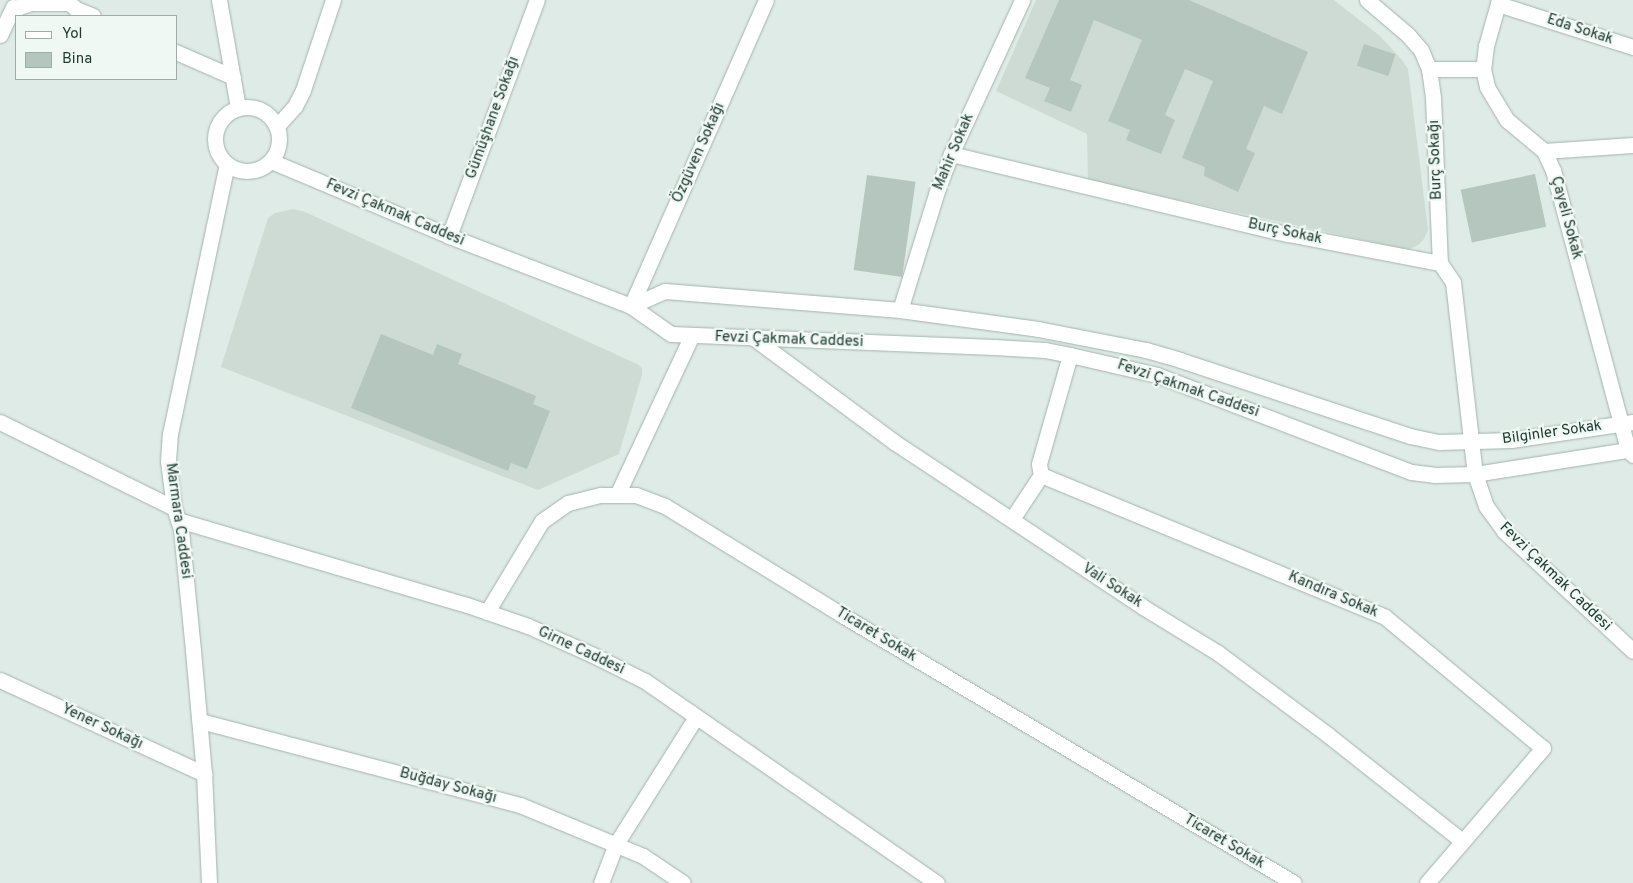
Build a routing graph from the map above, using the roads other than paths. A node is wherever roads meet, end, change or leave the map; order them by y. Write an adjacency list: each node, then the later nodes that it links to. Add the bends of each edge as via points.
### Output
1 (15, 0): 10 (street)
2 (219, 0): 17 (street)
3 (333, 0): 19 (street, via 303,90 295,106)
4 (537, 0): 25 (street, Gümüşhane Sokağı)
5 (766, 0): 27 (street, Özgüven Sokağı)
6 (1022, 0): 22 (street, Mahir Sokak)
7 (1367, 0): 15 (street, via 1408,35)
8 (67, 2): 10 (street, via 31,3); 11 (street)
9 (1499, 2): 13 (street, Eda Sokak); 16 (street, Çayeli Sokak)
10 (10, 15): 12 (street)
11 (91, 15)
12 (0, 35)
13 (1633, 47)
14 (178, 53): 17 (street)
15 (1427, 64): 16 (street); 26 (street, Burç Sokağı, via 1433,98)
16 (1483, 69): 21 (street, Çayeli Sokak, via 1487,87 1507,120)
17 (232, 77): 18 (street)
18 (238, 108): 19 (street, via 257,108); 24 (street, via 222,119 215,137 216,147)
19 (277, 126): 23 (street, via 280,144)
20 (1633, 144): 21 (street)
21 (1544, 151): 33 (street, Çayeli Sokak, via 1554,170)
22 (951, 154): 26 (street, Burç Sokak, via 1288,234); 28 (street, Mahir Sokak)
23 (271, 161): 24 (street, via 264,167 245,172); 25 (street, Fevzi Çakmak Caddesi)
24 (226, 164): 39 (street, Marmara Caddesi, via 170,434 168,462)
25 (449, 236): 27 (street, Fevzi Çakmak Caddesi)
26 (1440, 264): 34 (street, via 1453,282)
27 (632, 306): 28 (street, Fevzi Çakmak Caddesi, via 665,291); 29 (street, Fevzi Çakmak Caddesi, via 671,334)
28 (900, 310): 34 (street, Fevzi Çakmak Caddesi, via 1038,329 1146,350 1410,436 1439,442)
29 (692, 335): 30 (street, Fevzi Çakmak Caddesi); 38 (street)
30 (755, 339): 31 (street, Fevzi Çakmak Caddesi, via 1045,350); 40 (street, Vali Sokak, via 894,442)
31 (1070, 354): 36 (street, Fevzi Çakmak Caddesi, via 1157,375 1411,472); 37 (street, via 1039,464)
32 (0, 422): 39 (street, Girne Caddesi)
33 (1628, 423): 34 (street, Bilginler Sokak); 35 (street, Çayeli Sokak)
34 (1472, 442): 36 (street)
35 (1631, 451): 36 (street, Bilginler Sokak)
36 (1475, 474): 42 (street, Fevzi Çakmak Caddesi, via 1486,506 1504,531)
37 (1041, 475): 40 (street); 47 (street, Kandıra Sokak, via 1385,617 1543,748)
38 (618, 494): 41 (street, Ticaret Sokak, via 601,494 568,504 542,521); 53 (street, Ticaret Sokak, via 636,495 665,506 850,620)
39 (176, 514): 41 (street, Girne Caddesi); 45 (street, Marmara Caddesi, via 181,529)
40 (1012, 519): 47 (street, Vali Sokak, via 1218,653)
41 (487, 612): 44 (street, Girne Caddesi, via 528,626 645,681)
42 (1633, 650)
43 (0, 680): 46 (street, Yener Sokağı)
44 (696, 717): 48 (street); 52 (street, Girne Caddesi)
45 (200, 721): 46 (street, Marmara Caddesi); 48 (street, Buğday Sokağı, via 520,805)
46 (204, 774): 49 (street, Marmara Caddesi)
47 (1462, 840): 54 (street, Kandıra Sokak)
48 (616, 844): 50 (street); 51 (street, Buğday Sokağı, via 643,856)
49 (209, 883)
50 (601, 883)
51 (683, 883)
52 (937, 883)
53 (1294, 883)
54 (1427, 883)

